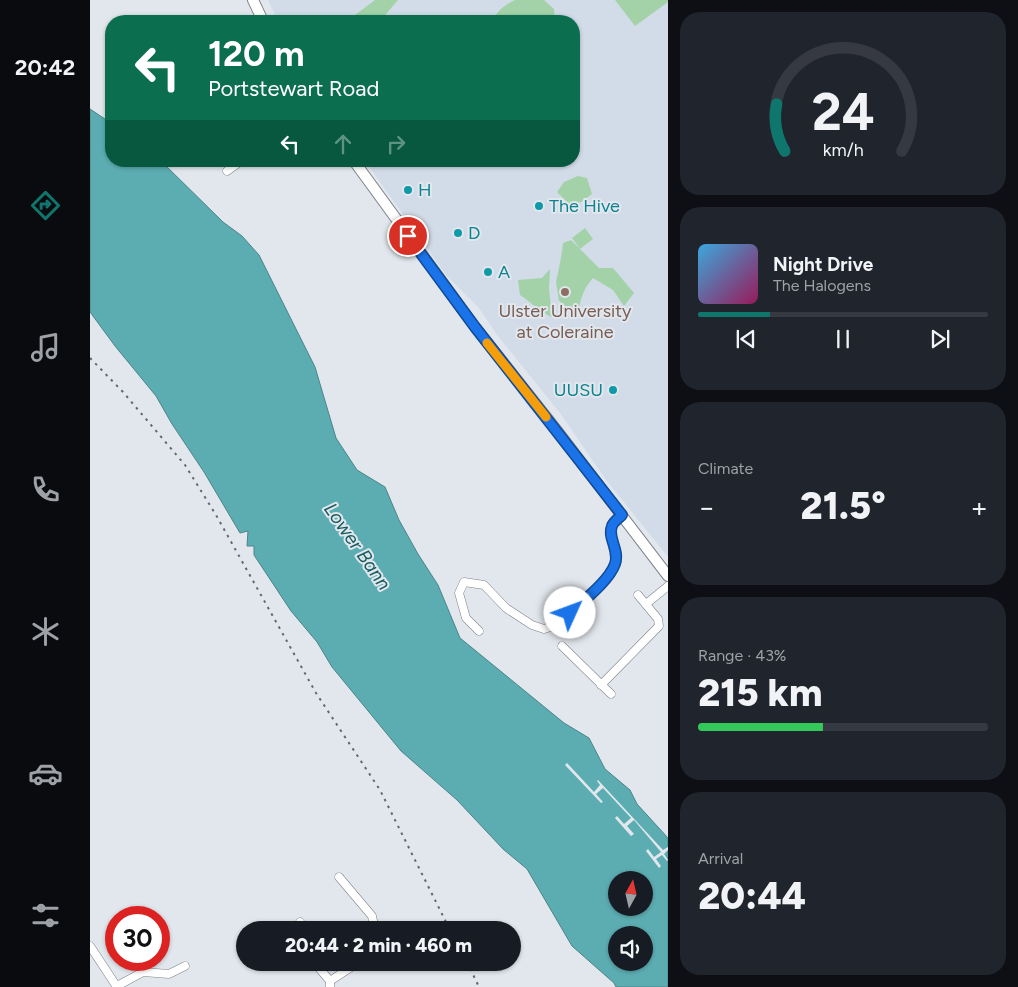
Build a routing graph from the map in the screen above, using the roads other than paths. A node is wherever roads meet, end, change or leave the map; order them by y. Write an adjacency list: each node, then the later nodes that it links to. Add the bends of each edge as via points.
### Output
1 (253, 0): 2 (main road)
2 (260, 15)
3 (233, 167): 5 (street)
4 (358, 167): 6 (main road, via 475,327)
5 (227, 171)
6 (622, 515): 7 (main road); 11 (street, via 612,525 610,534 616,549 615,563 608,577 557,625 544,629 532,625 506,608 484,586 464,582 459,593 466,618)
7 (668, 576)
8 (668, 586): 10 (street)
9 (638, 595): 10 (street)
10 (646, 604): 13 (street, via 658,619 657,629)
11 (479, 632)
12 (562, 646): 13 (street)
13 (601, 685): 14 (street)
14 (611, 694)
15 (339, 877): 16 (street)
16 (373, 921)
17 (90, 946): 22 (street)
18 (186, 966): 22 (street, via 169,974 142,972)
19 (321, 971): 21 (street)
20 (347, 971): 21 (street)
21 (330, 984)
22 (117, 987)

